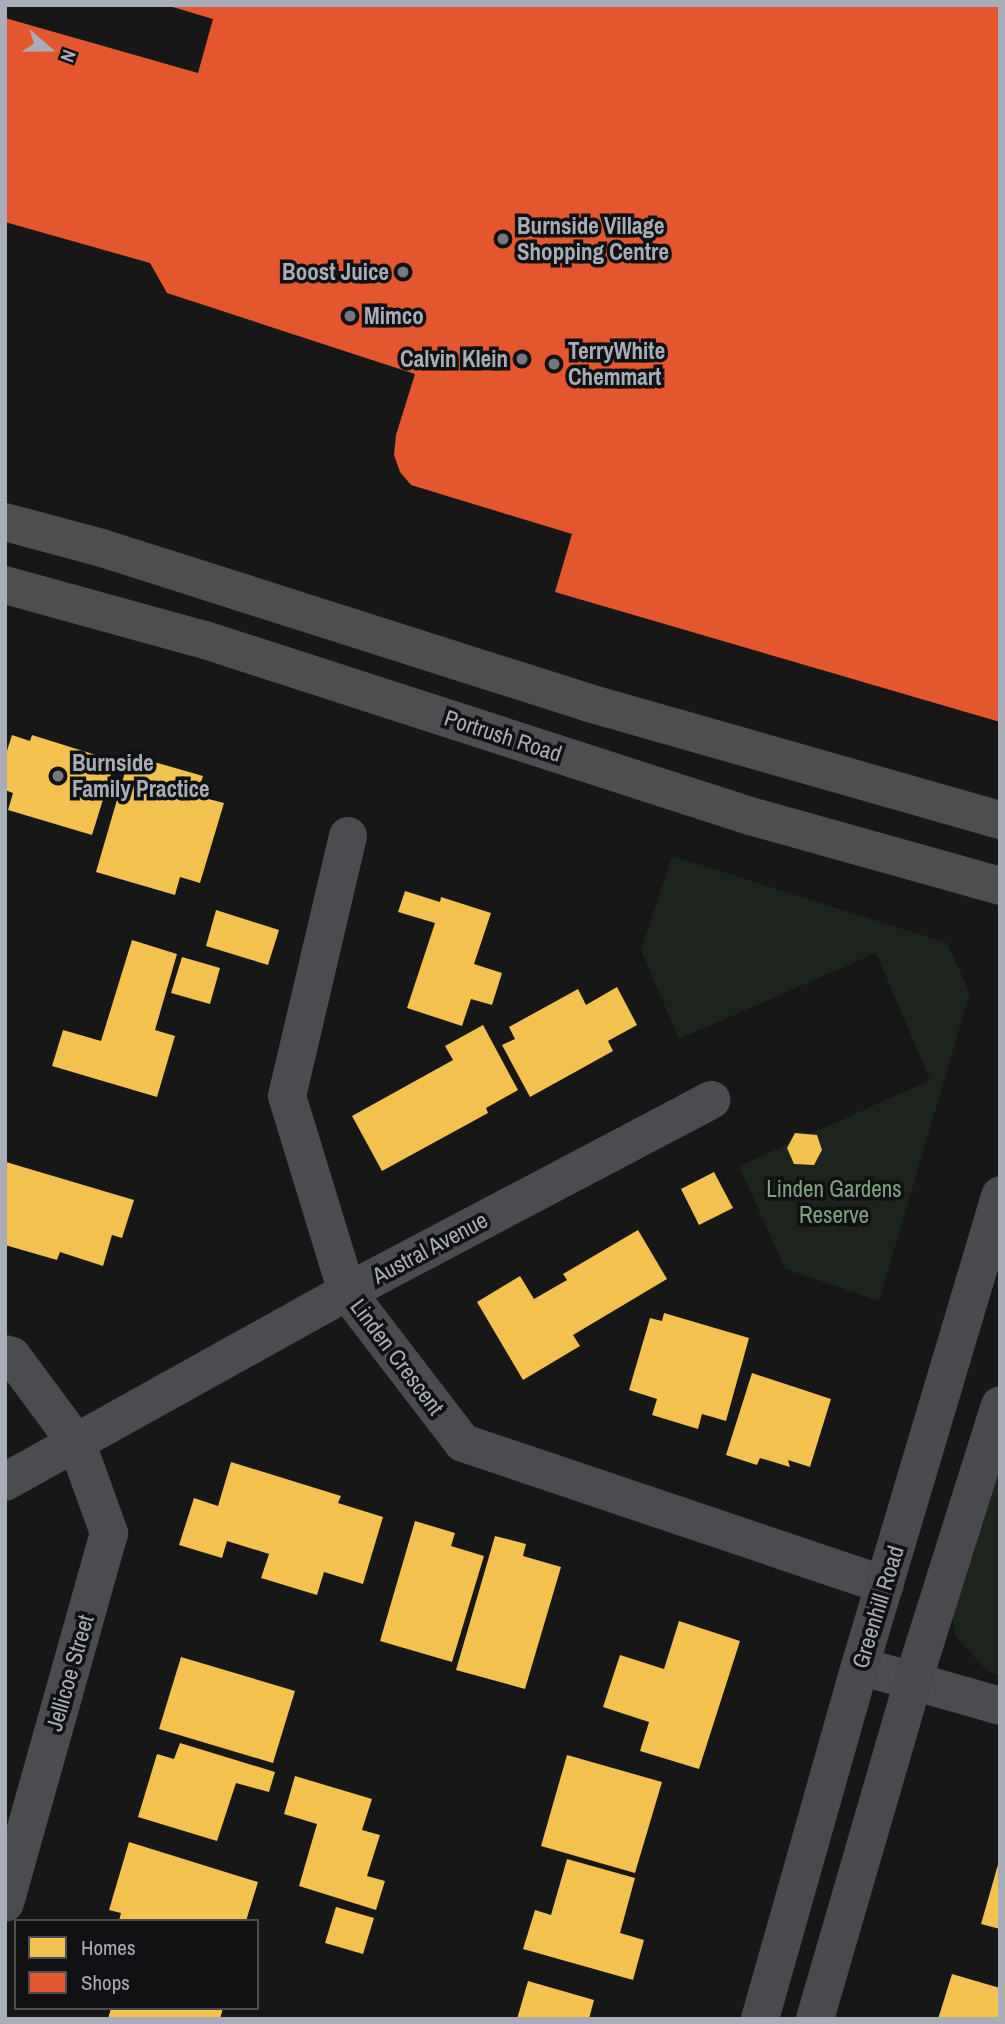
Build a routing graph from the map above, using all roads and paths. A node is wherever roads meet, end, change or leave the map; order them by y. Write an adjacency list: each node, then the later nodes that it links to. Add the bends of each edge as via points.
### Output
1 (5, 522): 3 (highway, via 116,552 589,704)
2 (5, 585): 5 (highway, Portrush Road, via 205,640 750,816)
3 (1000, 820)
4 (348, 836): 8 (street, Linden Crescent, via 287,1096)
5 (1000, 886)
6 (711, 1100): 8 (street, Austral Avenue)
7 (1000, 1195): 13 (main road, Greenhill Road)
8 (348, 1292): 11 (street, Austral Avenue); 13 (street, Linden Crescent, via 463,1443)
9 (5, 1354): 11 (street, Jellicoe Street, via 12,1356)
10 (1000, 1405): 15 (main road)
11 (77, 1444): 12 (street, Austral Avenue); 17 (street, Jellicoe Street, via 109,1533)
12 (5, 1482)
13 (885, 1585): 14 (main road, Greenhill Road)
14 (860, 1666): 15 (street); 18 (main road, Greenhill Road)
15 (913, 1681): 16 (street); 19 (main road)
16 (1000, 1706)
17 (5, 1903)
18 (761, 2019)
19 (815, 2019)

